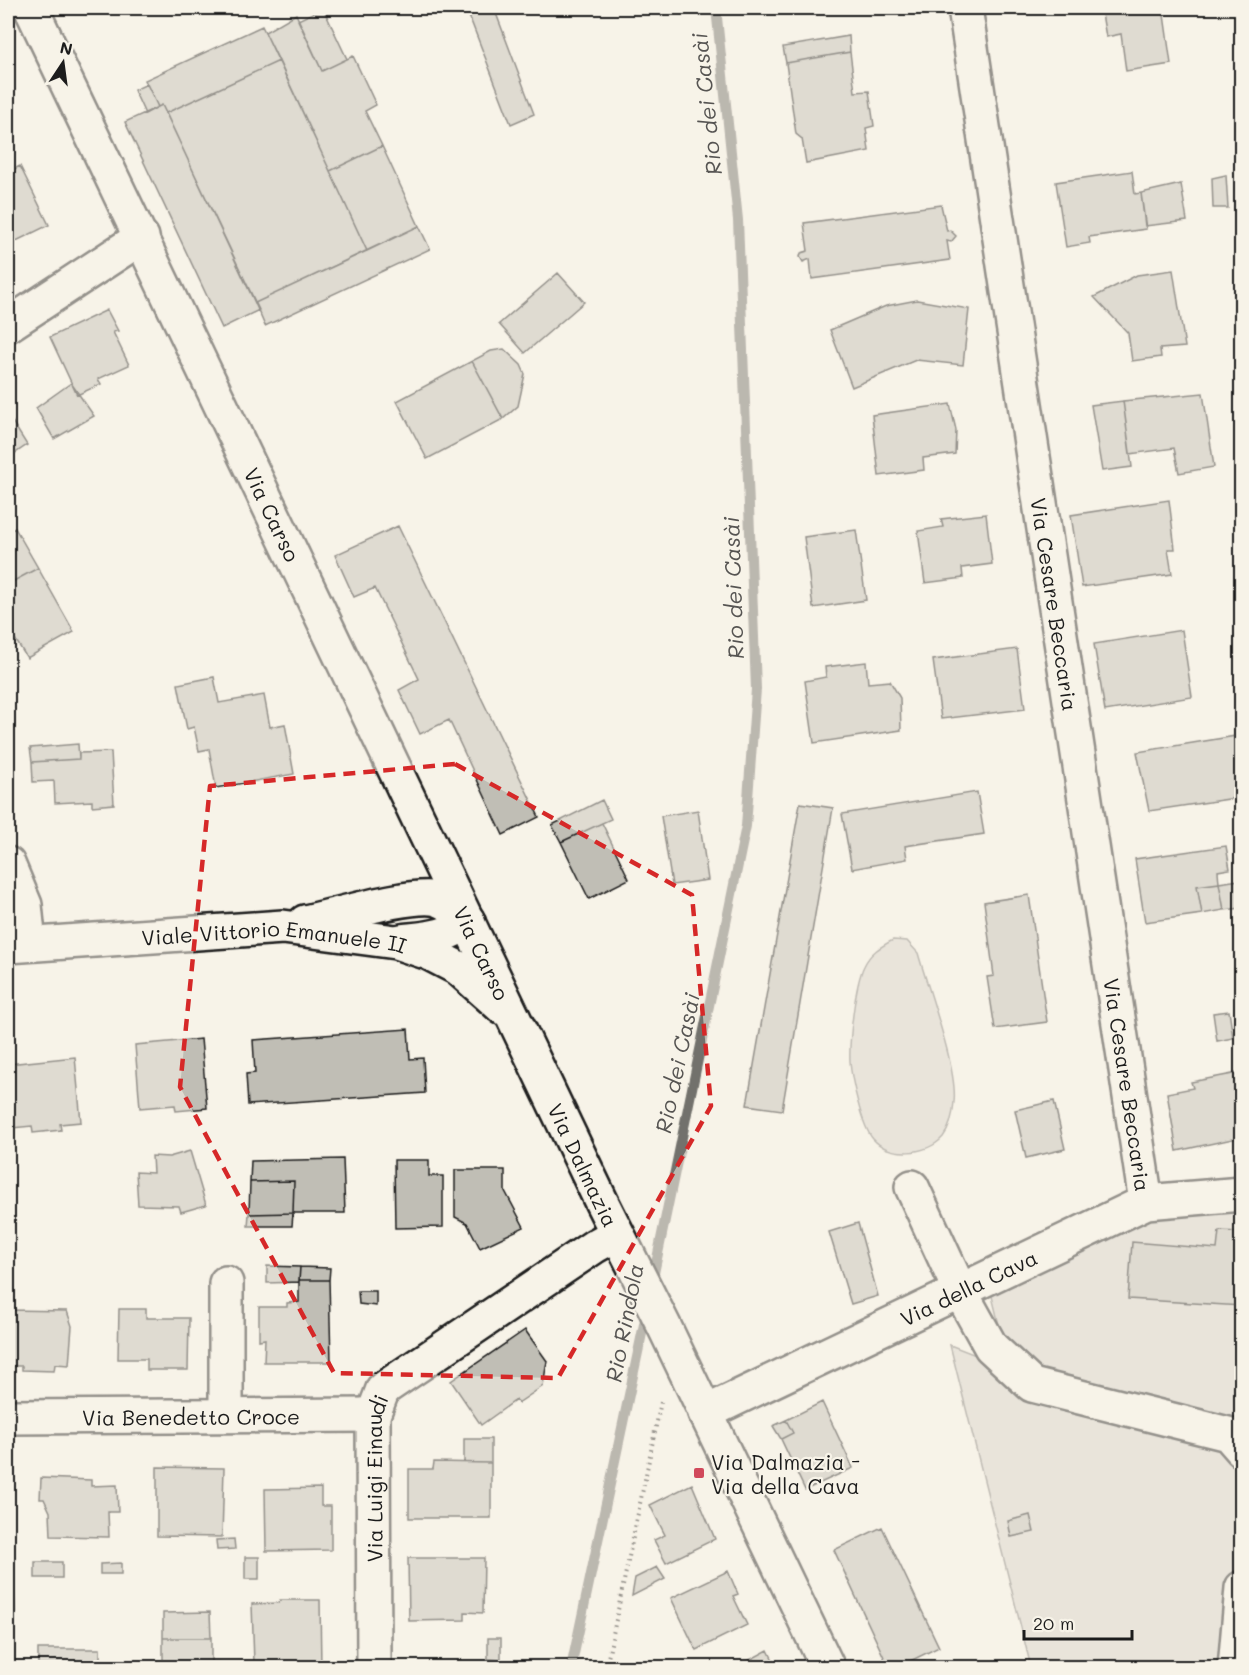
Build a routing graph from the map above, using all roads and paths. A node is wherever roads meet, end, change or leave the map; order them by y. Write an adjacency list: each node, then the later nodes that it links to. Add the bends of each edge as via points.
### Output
1 (31, 8): 3 (street, Via Carso)
2 (965, 8): 15 (street, Via Cesare Beccaria)
3 (142, 237): 4 (street); 5 (street, Via Carso)
4 (8, 325)
5 (428, 836): 7 (street, via 428,864 416,885); 8 (street, Via Carso)
6 (8, 864): 11 (street, via 25,905)
7 (398, 902): 8 (street, via 418,896 439,899); 9 (street)
8 (468, 921): 10 (street, via 439,937); 12 (street, Via Carso)
9 (283, 927): 10 (street, Viale Vittorio Emanuele II); 11 (street, Viale Vittorio Emanuele II)
10 (396, 942): 12 (street, Viale Vittorio Emanuele II, via 458,968)
11 (19, 945)
12 (515, 1019): 16 (street, Via Dalmazia)
13 (912, 1187): 18 (street)
14 (1242, 1194): 15 (street, Via della Cava)
15 (1146, 1202): 18 (street, Via della Cava)
16 (617, 1234): 20 (street, Via Dalmazia); 22 (street, Via Luigi Einaudi, via 394,1379 383,1389)
17 (226, 1283): 21 (street)
18 (960, 1291): 20 (street, Via della Cava); 24 (street, via 991,1347 1032,1385 1228,1434)
19 (663, 1393): 27 (path)
20 (705, 1413): 28 (street, Via Dalmazia)
21 (226, 1414): 22 (street, Via Benedetto Croce); 23 (street, Via Benedetto Croce)
22 (373, 1415): 26 (street, Via Luigi Einaudi)
23 (8, 1417)
24 (1242, 1450)
25 (1242, 1588): 29 (street)
26 (374, 1668)
27 (606, 1668)
28 (828, 1668)
29 (1235, 1668)

